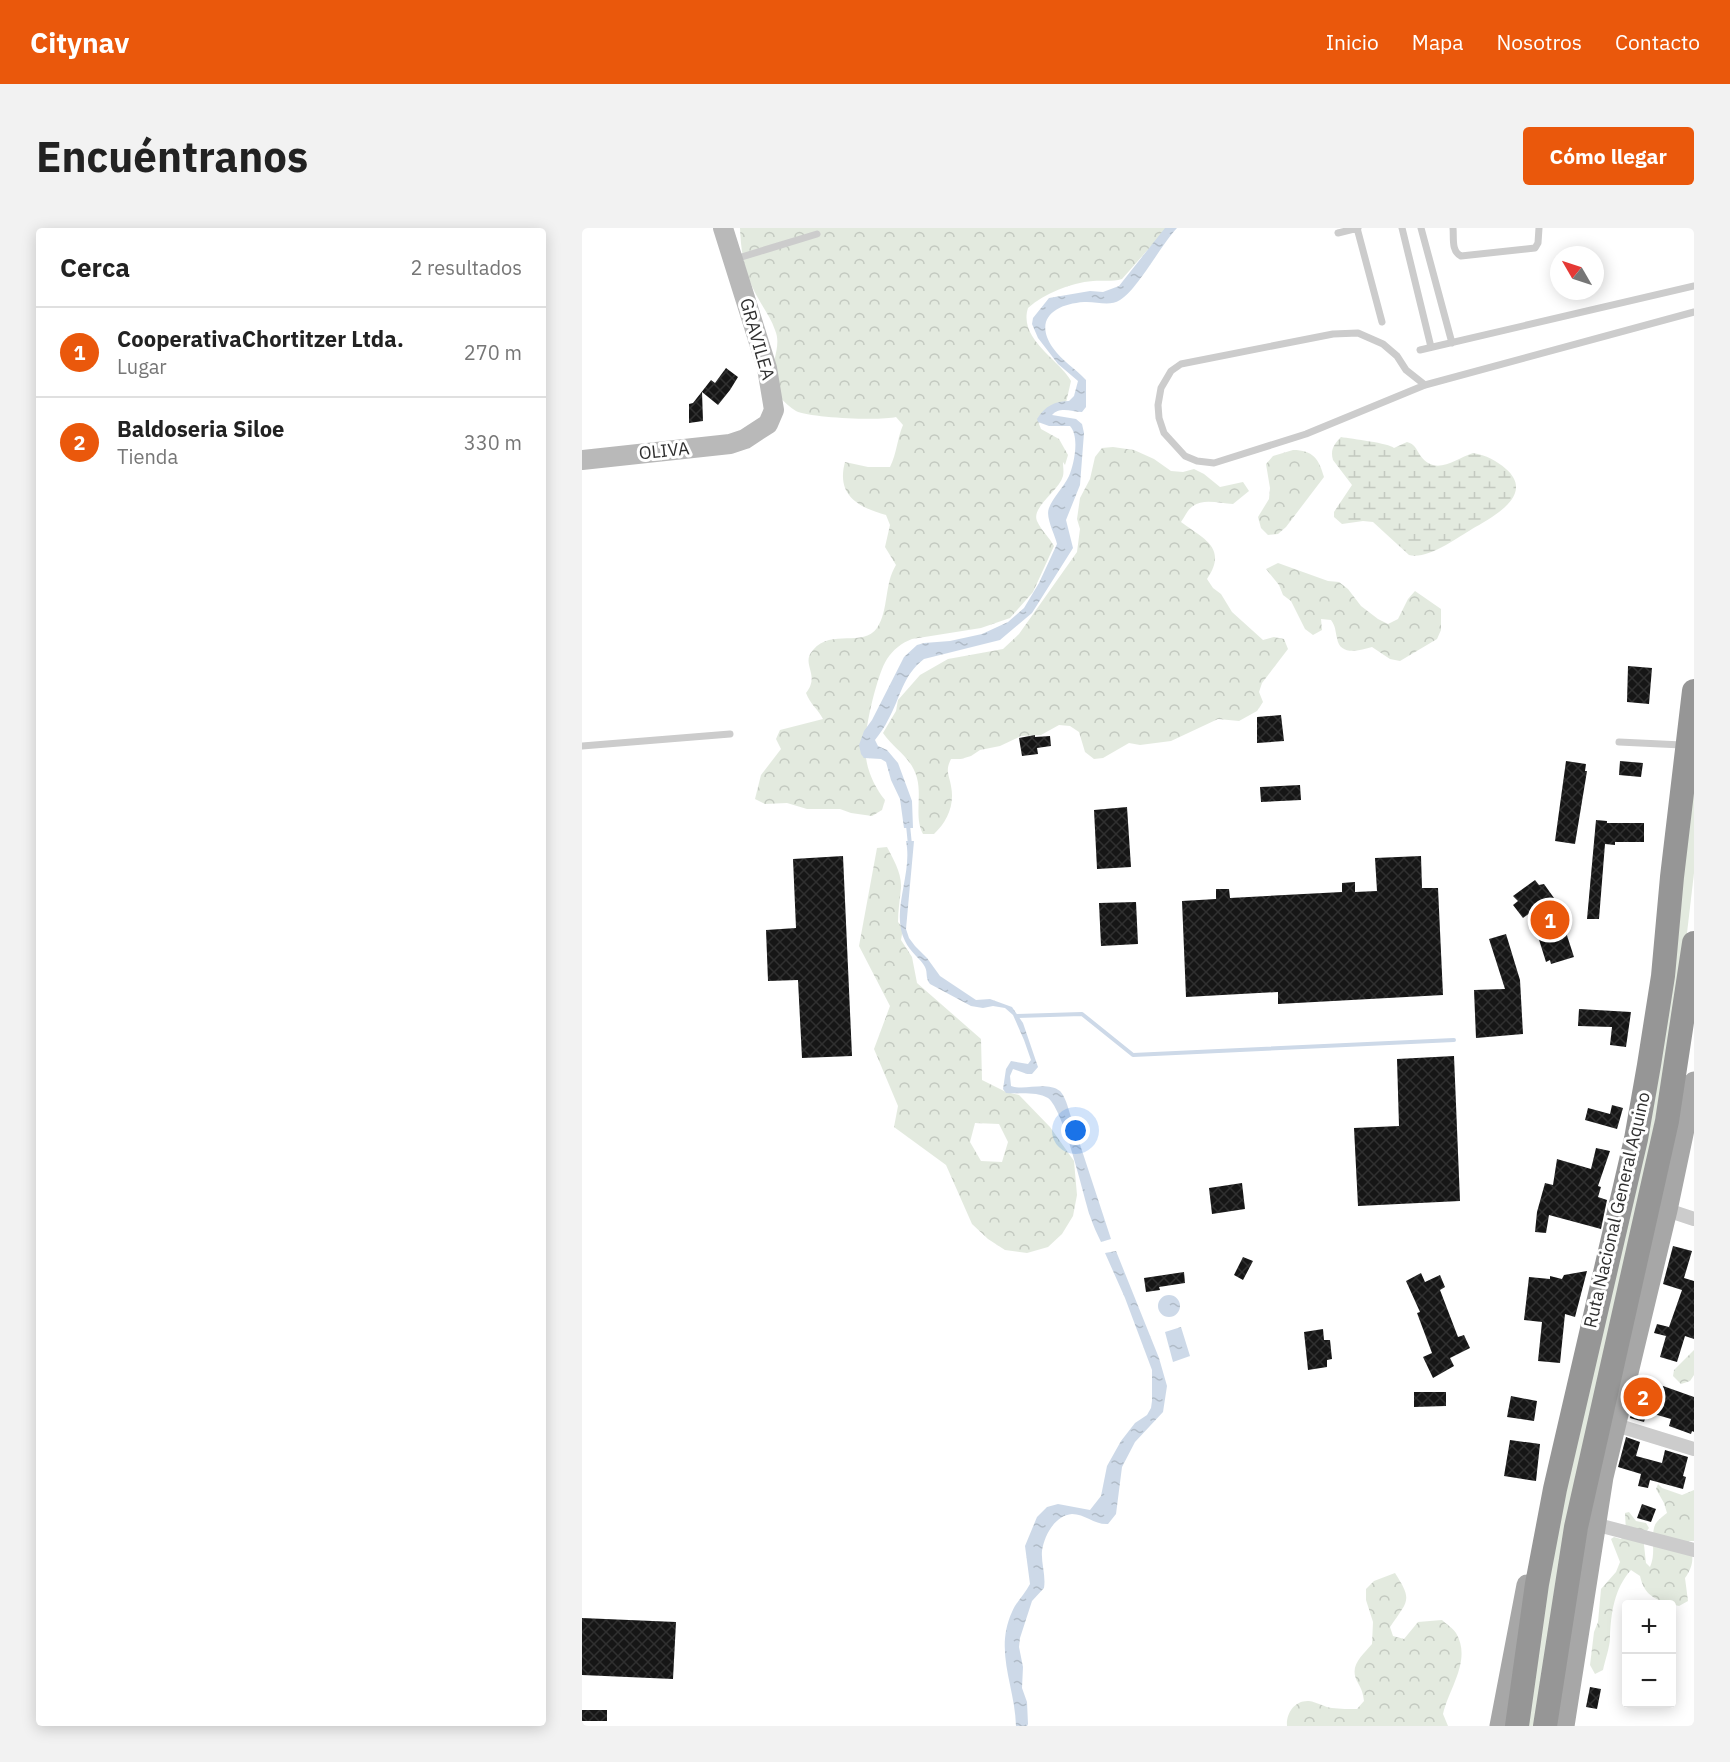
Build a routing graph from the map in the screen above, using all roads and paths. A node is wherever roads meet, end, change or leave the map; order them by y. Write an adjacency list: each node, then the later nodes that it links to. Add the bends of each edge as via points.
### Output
1 (723, 228): 9 (street, GRAVILEA)
2 (1357, 228): 8 (lane); 12 (lane)
3 (1402, 228): 14 (lane)
4 (1421, 228): 13 (lane)
5 (1453, 228): 6 (lane, via 1454,249 1461,256 1535,248)
6 (1539, 228)
7 (817, 234): 9 (lane)
8 (1338, 234)
9 (733, 260): 17 (street, GRAVILEA, via 767,368 774,410 768,424)
10 (1694, 286): 13 (lane)
11 (1694, 312): 16 (lane)
12 (1382, 322)
13 (1452, 343): 14 (lane)
14 (1431, 346): 15 (lane)
15 (1420, 350)
16 (1425, 385): 16 (lane, via 1306,434 1214,463 1185,456 1164,434 1159,418 1161,388 1171,371 1181,364 1333,334 1358,333 1383,344)
17 (745, 440): 18 (street, OLIVA)
18 (582, 460)
19 (1694, 691): 22 (highway, Ruta Nacional General Aquino)
20 (730, 734): 23 (lane)
21 (1619, 742): 22 (lane)
22 (1688, 745): 30 (highway, Ruta Nacional General Aquino, via 1663,976 1638,1127)
23 (582, 746)
24 (1694, 945): 35 (highway, Ruta Nacional General Aquino, via 1667,1121 1576,1527)
25 (1694, 1082): 26 (main road)
26 (1667, 1210): 27 (street); 28 (main road)
27 (1694, 1219)
28 (1616, 1425): 29 (street); 31 (main road)
29 (1694, 1449)
30 (1554, 1489): 33 (main road, via 1526,1587); 34 (highway, Ruta Nacional General Aquino)
31 (1594, 1524): 32 (street); 36 (main road)
32 (1694, 1550)
33 (1500, 1726)
34 (1517, 1726)
35 (1545, 1726)
36 (1564, 1726)

